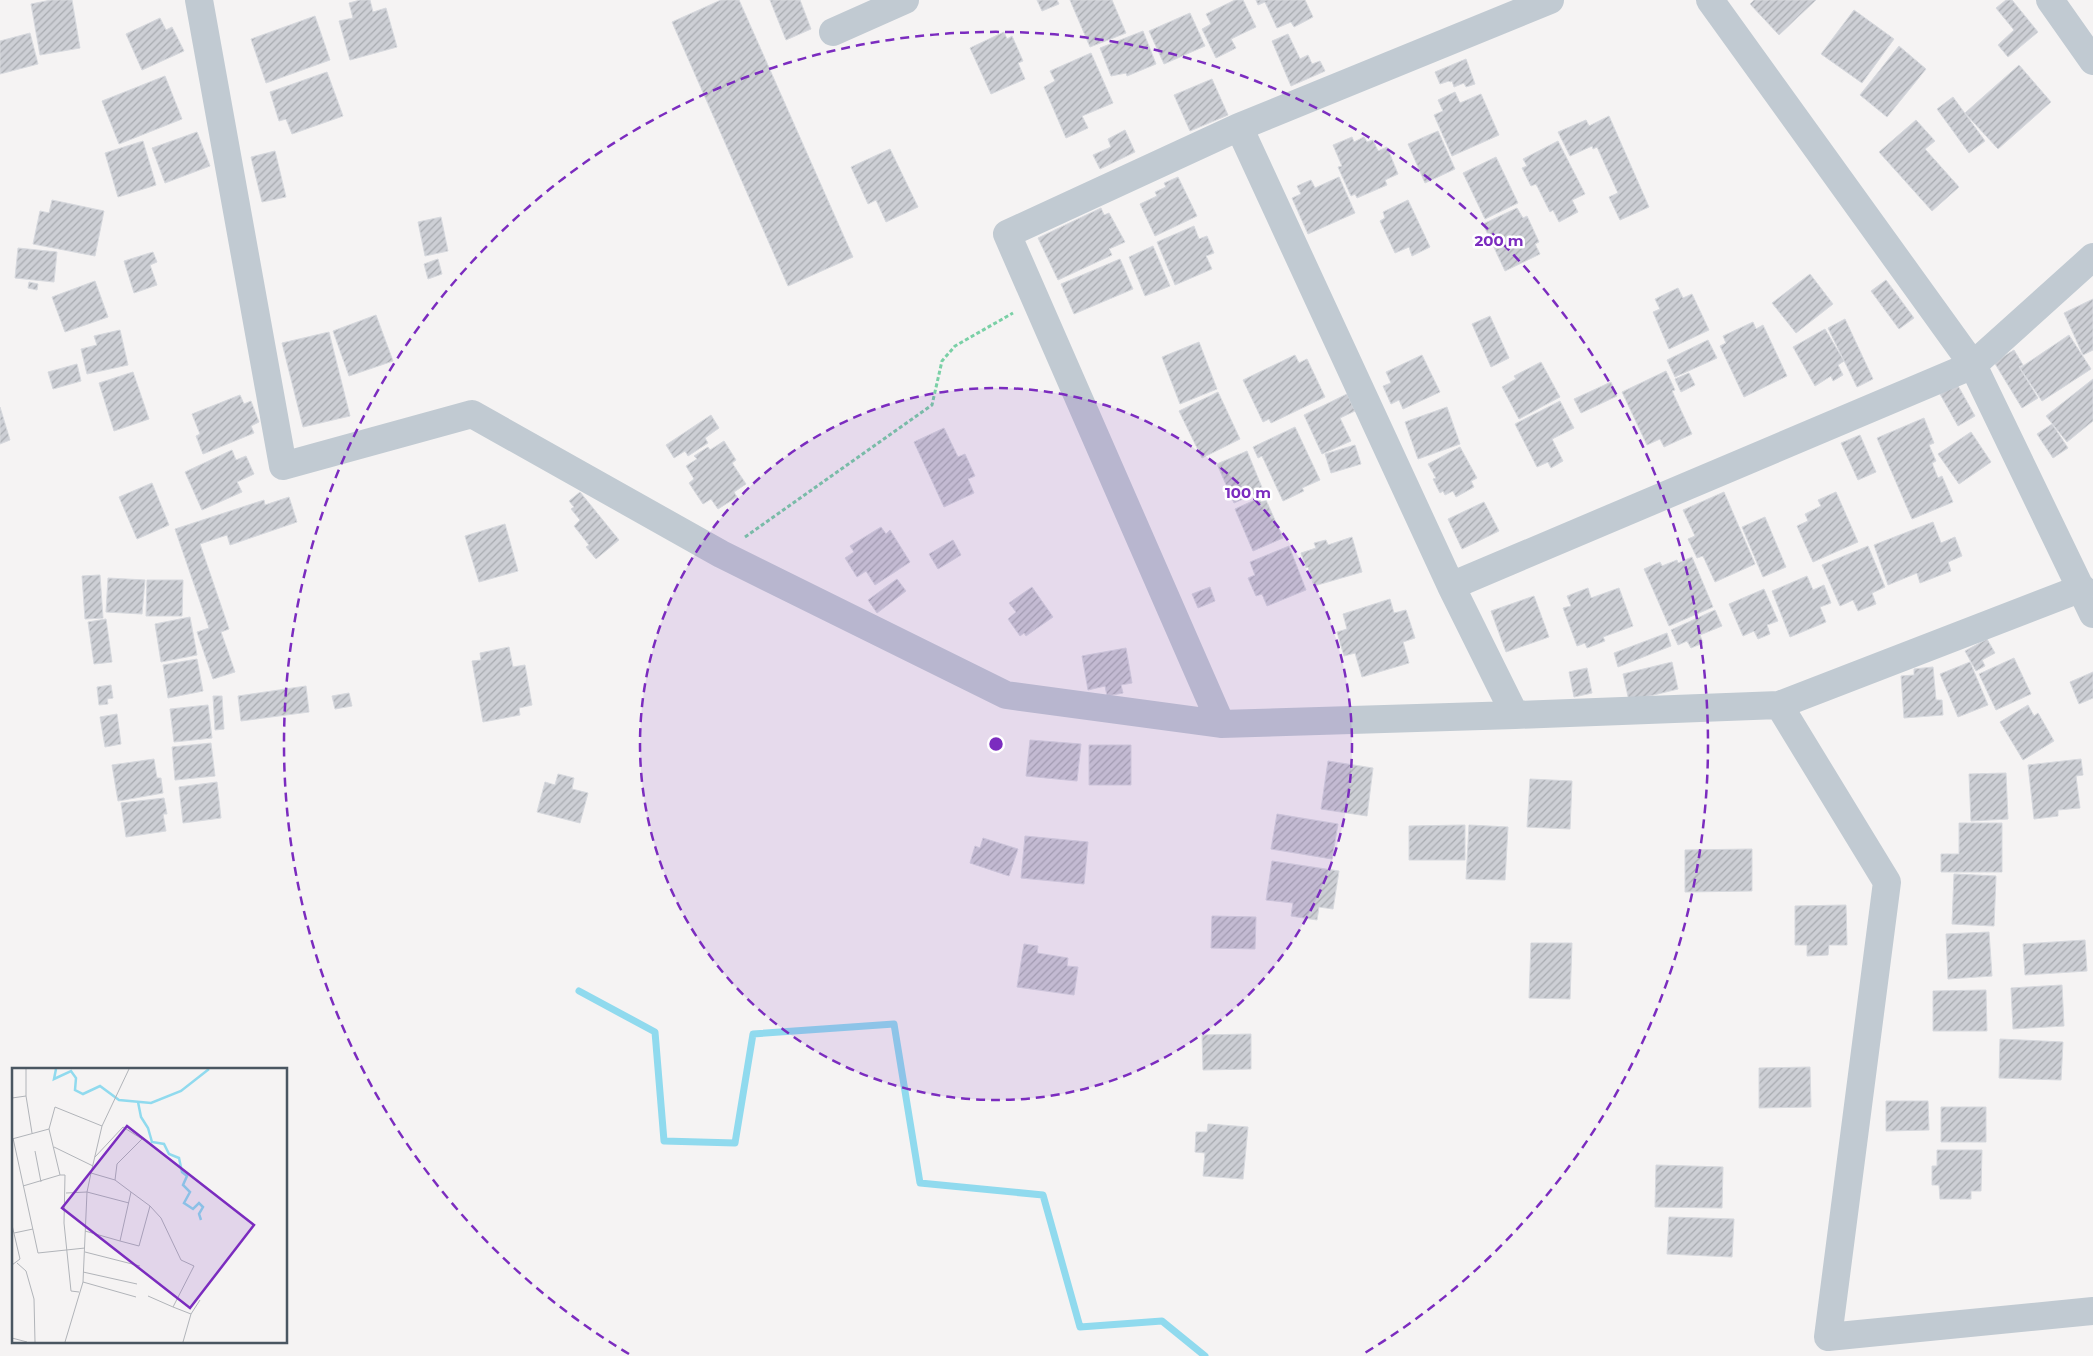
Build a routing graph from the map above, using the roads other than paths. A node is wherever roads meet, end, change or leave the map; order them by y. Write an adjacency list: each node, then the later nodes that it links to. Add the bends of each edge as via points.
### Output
1 (199, 0): 16 (street, via 284,466 472,414 721,554 1006,695)
2 (905, 0): 6 (street)
3 (1550, 0): 8 (street)
4 (1710, 0): 10 (street)
5 (2050, 0): 7 (street)
6 (833, 32)
7 (2093, 61)
8 (1239, 128): 11 (street); 16 (street, via 1007,234)
9 (2093, 257): 10 (street)
10 (1973, 365): 11 (street); 12 (street)
11 (1451, 586): 15 (street)
12 (2082, 588): 13 (street); 14 (street)
13 (2093, 614)
14 (1779, 705): 15 (street); 17 (street, via 1887,882 1828,1337)
15 (1515, 715): 16 (street)
16 (1221, 724)
17 (2093, 1311)

